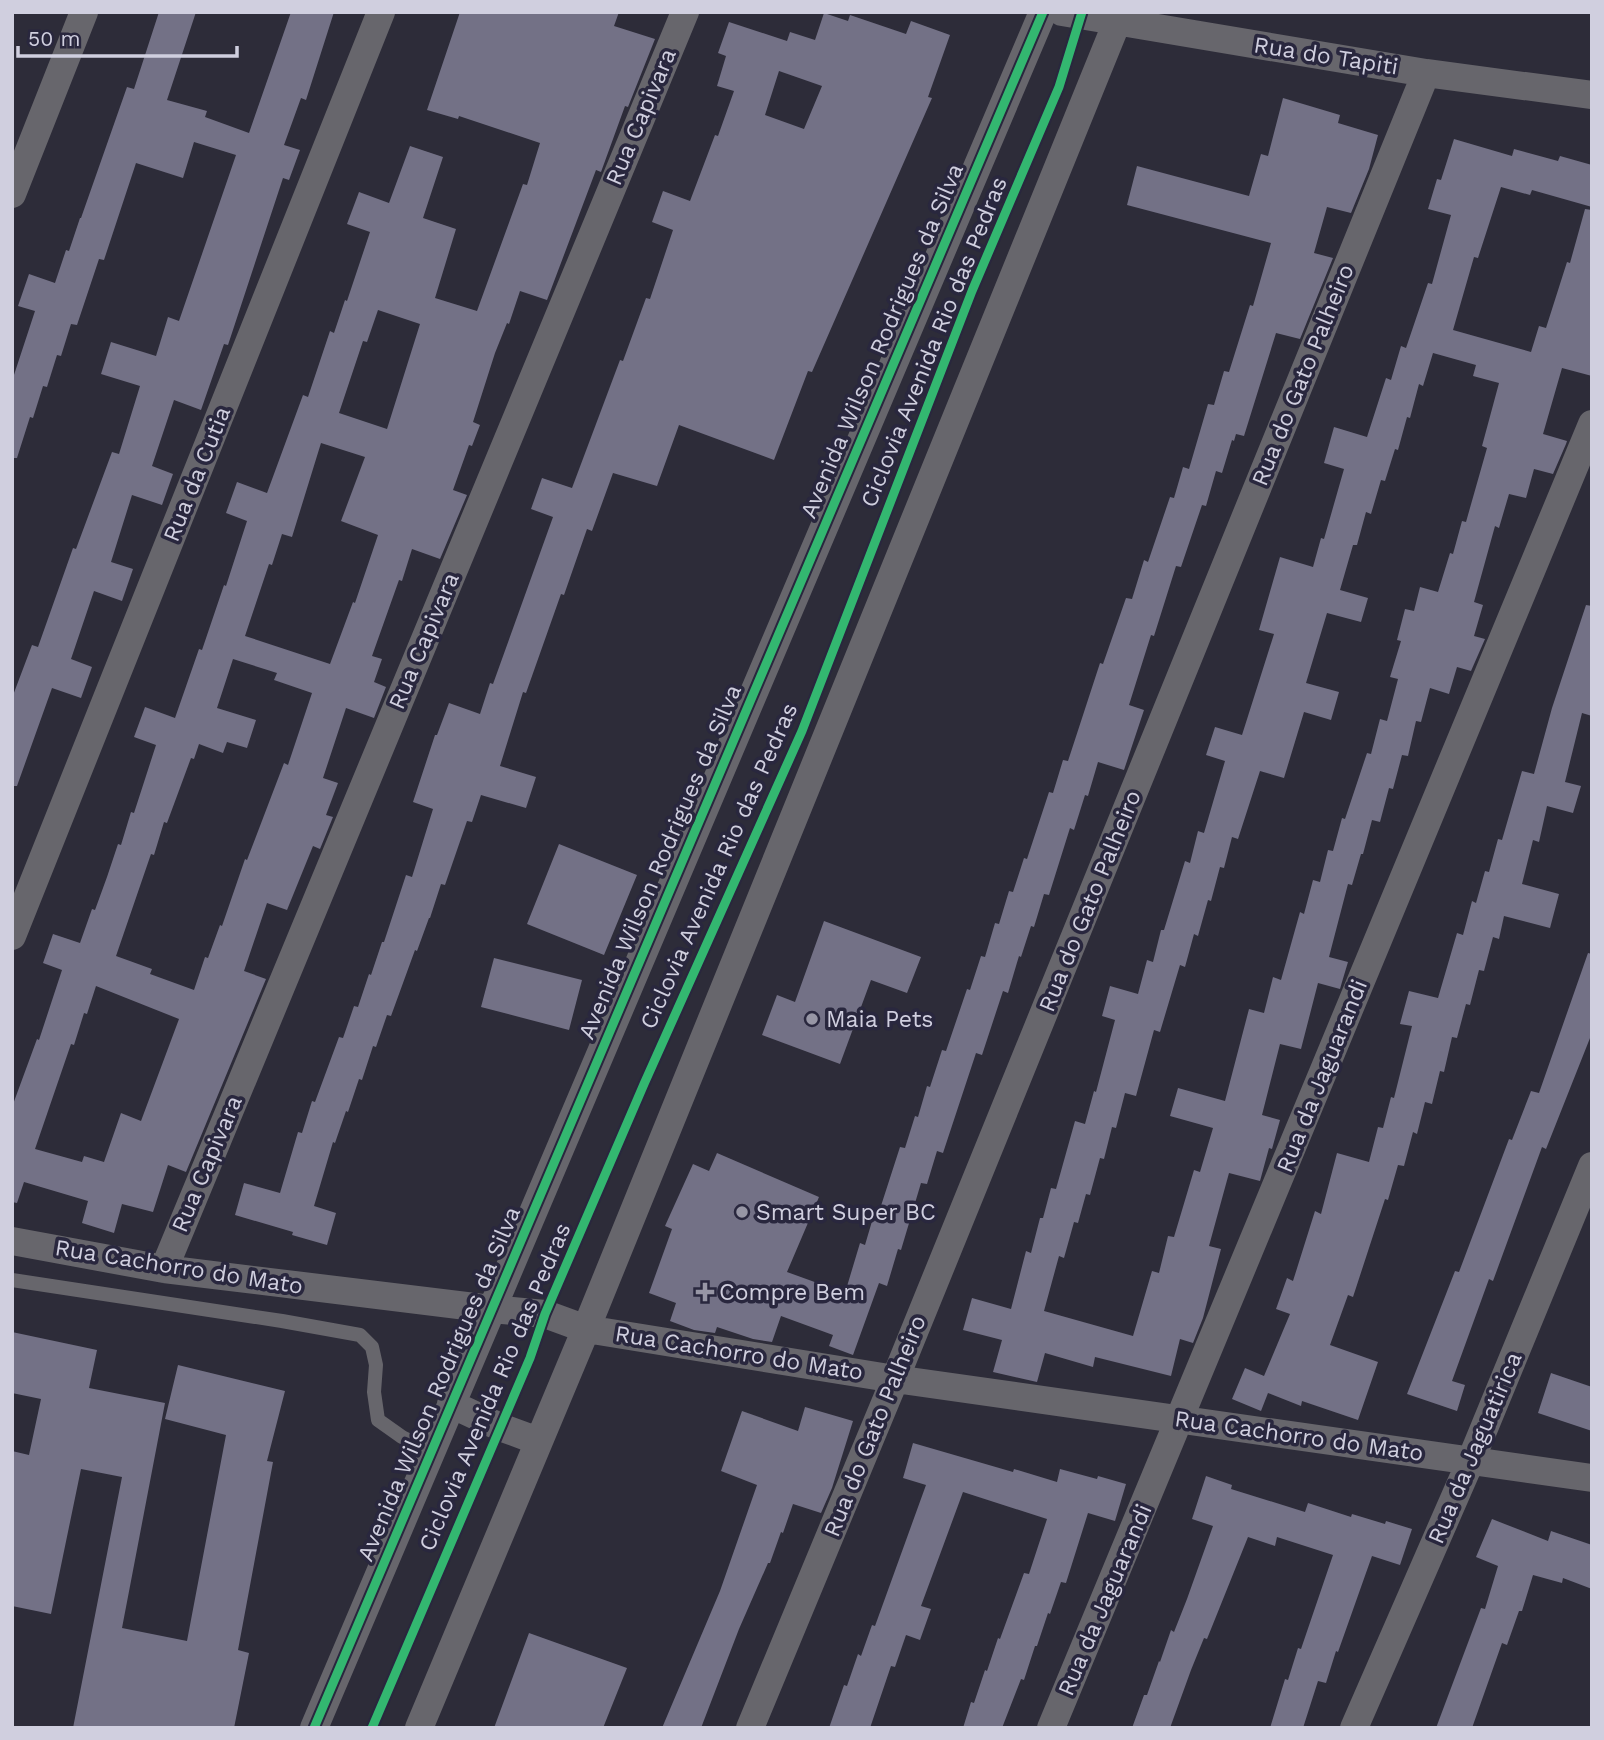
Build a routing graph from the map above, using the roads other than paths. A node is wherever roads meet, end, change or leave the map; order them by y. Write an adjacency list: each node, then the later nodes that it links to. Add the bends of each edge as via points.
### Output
1 (84, 12): 9 (street)
2 (381, 12): 11 (street, Rua da Cutia)
3 (685, 12): 14 (street, Rua Capivara)
4 (1043, 12): 16 (street, Avenida Wilson Rodrigues da Silva)
5 (1062, 12): 6 (street, Rua do Tapiti)
6 (1117, 17): 7 (street, Rua do Tapiti); 17 (street)
7 (1426, 73): 8 (street, Rua do Tapiti); 18 (street, Rua do Gato Palheiro)
8 (1592, 95)
9 (12, 194)
10 (1592, 424): 20 (street, Rua da Jaguarandi)
11 (12, 936)
12 (1592, 1166): 23 (street, Rua da Jaguatirica)
13 (12, 1241): 14 (street, Rua Cachorro do Mato)
14 (164, 1269): 16 (street, Rua Cachorro do Mato)
15 (12, 1280): 22 (lane, via 360,1335 372,1347 376,1365 378,1420)
16 (491, 1309): 17 (street, Rua Cachorro do Mato, via 545,1314); 19 (street, Avenida Wilson Rodrigues da Silva)
17 (586, 1329): 18 (street, Rua Cachorro do Mato); 21 (street)
18 (895, 1379): 20 (street, Rua Cachorro do Mato); 27 (street, Rua do Gato Palheiro)
19 (451, 1404): 21 (street); 22 (street, Avenida Wilson Rodrigues da Silva)
20 (1180, 1419): 23 (street, Rua Cachorro do Mato); 28 (street, Rua da Jaguarandi)
21 (538, 1441): 26 (street)
22 (431, 1451): 25 (street, Avenida Wilson Rodrigues da Silva)
23 (1471, 1460): 24 (street, Rua Cachorro do Mato); 29 (street, Rua da Jaguatirica)
24 (1592, 1478)
25 (314, 1728)
26 (419, 1728)
27 (750, 1728)
28 (1051, 1728)
29 (1354, 1728)

